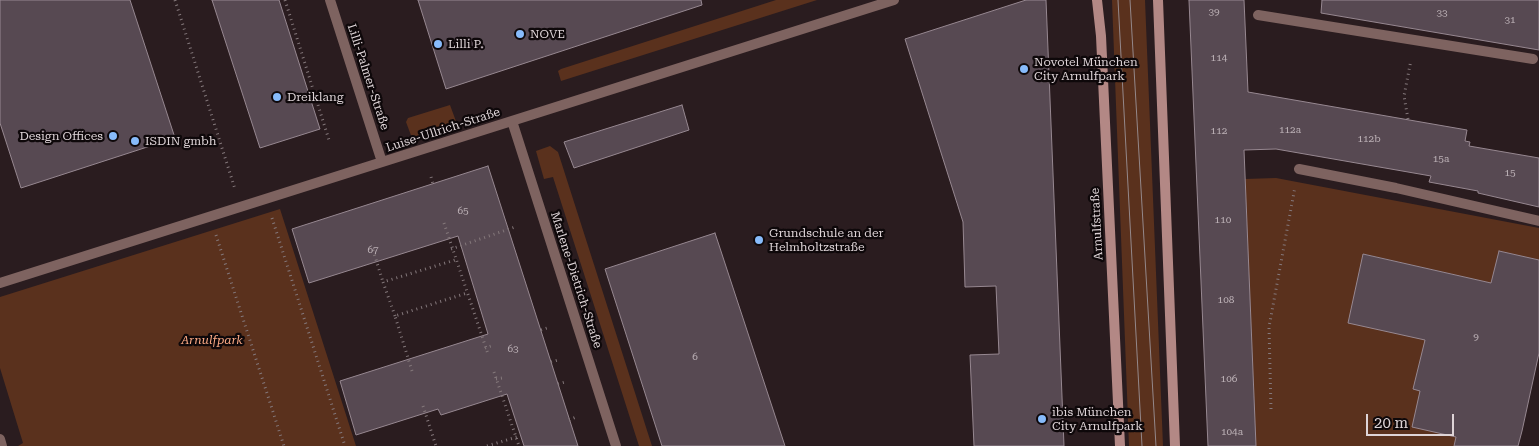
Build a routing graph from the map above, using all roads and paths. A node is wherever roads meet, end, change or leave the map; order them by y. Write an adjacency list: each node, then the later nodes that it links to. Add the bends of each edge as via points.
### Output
1 (175, 0): 18 (path)
2 (285, 0): 12 (path)
3 (330, 0): 13 (street, Lilli-Palmer-Straße)
4 (894, 0): 11 (street, Luise-Ullrich-Straße)
5 (1097, 0): 56 (main road, Arnulfstraße)
6 (1158, 0): 57 (main road)
7 (1258, 15): 8 (street)
8 (1416, 40): 9 (street); 10 (path, via 1404,96)
9 (1534, 59)
10 (1408, 119)
11 (512, 121): 13 (street, Luise-Ullrich-Straße); 55 (street, Marlene-Dietrich-Straße)
12 (329, 140)
13 (382, 162): 17 (street, Luise-Ullrich-Straße)
14 (1299, 169): 20 (street); 44 (path, via 1269,327)
15 (432, 177): 16 (path)
16 (433, 184)
17 (266, 199): 18 (street, Luise-Ullrich-Straße); 51 (path)
18 (241, 207): 19 (street, Luise-Ullrich-Straße)
19 (210, 216): 27 (street, Luise-Ullrich-Straße); 50 (path)
20 (1539, 221)
21 (444, 223): 23 (path)
22 (515, 227): 23 (path)
23 (451, 249): 25 (path)
24 (373, 250): 26 (path)
25 (455, 260): 26 (path); 28 (path)
26 (383, 282): 29 (path)
27 (0, 283)
28 (467, 293): 29 (path); 33 (path)
29 (396, 316): 37 (path)
30 (547, 328): 31 (path)
31 (541, 330)
32 (491, 346): 33 (path)
33 (485, 348): 34 (path)
34 (488, 354)
35 (558, 360): 36 (path)
36 (551, 362)
37 (412, 371)
38 (494, 372): 40 (path)
39 (502, 378): 40 (path)
40 (496, 379): 47 (path)
41 (564, 382): 42 (path)
42 (558, 384)
43 (423, 406): 52 (path)
44 (1271, 409)
45 (576, 418): 46 (path)
46 (570, 420)
47 (518, 436): 53 (path); 54 (path)
48 (0, 439): 49 (street)
49 (2, 446)
50 (284, 446)
51 (345, 446)
52 (436, 446)
53 (487, 446)
54 (519, 446)
55 (616, 446)
56 (1120, 446)
57 (1175, 446)

